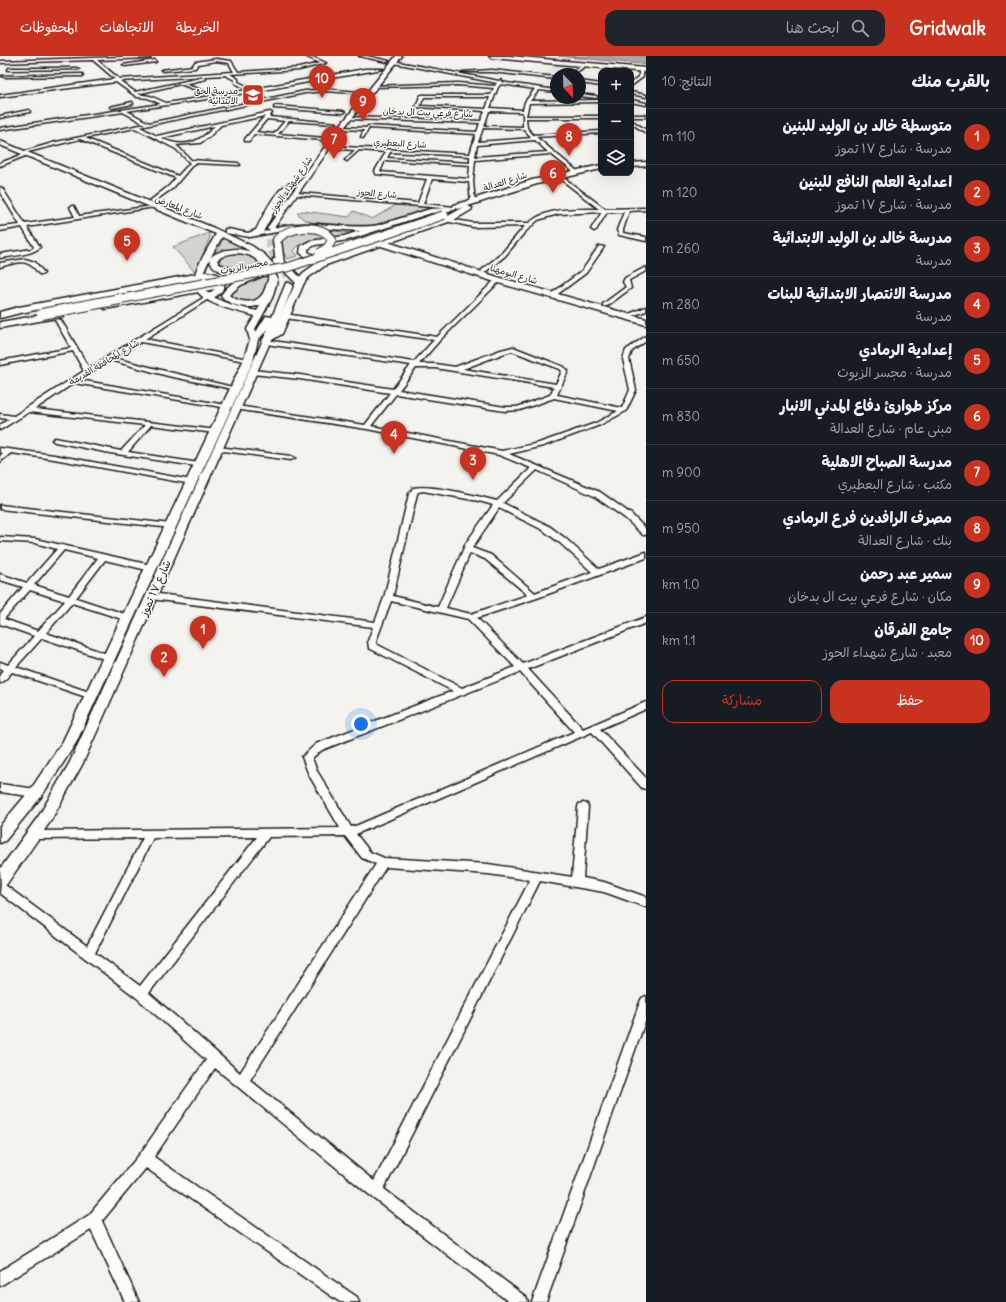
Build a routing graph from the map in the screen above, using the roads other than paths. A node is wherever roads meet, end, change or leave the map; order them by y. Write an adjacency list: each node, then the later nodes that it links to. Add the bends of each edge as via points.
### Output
1 (59, 56): 8 (street)
2 (150, 56): 9 (street); 14 (street)
3 (306, 56): 22 (street, via 324,63)
4 (361, 56): 12 (street)
5 (492, 56): 17 (main road)
6 (524, 56): 23 (main road)
7 (11, 57): 10 (street)
8 (25, 57): 10 (street)
9 (117, 57): 11 (street); 18 (street)
10 (16, 58): 16 (street)
11 (94, 59): 13 (street); 35 (street)
12 (394, 59): 19 (main road); 27 (street); 37 (street); 41 (main road, شارع شهداء الحوز)
13 (72, 61): 16 (street); 21 (street)
14 (155, 61): 18 (street); 25 (street)
15 (0, 62): 16 (street)
16 (14, 62): 24 (street)
17 (586, 64): 20 (street); 23 (main road)
18 (125, 66): 26 (street)
19 (380, 68): 34 (street); 53 (main road)
20 (580, 68)
21 (77, 69): 24 (street); 24 (street, via 82,75 2,78)
22 (299, 69): 28 (street); 30 (street)
23 (644, 69): 36 (street)
24 (9, 70)
25 (163, 70): 30 (street, via 195,68 196,63 216,60 230,62); 32 (street)
26 (131, 71)
27 (462, 72): 33 (street, via 492,71); 37 (street)
28 (303, 73)
29 (225, 74): 30 (street); 32 (street); 39 (street); 45 (street)
30 (237, 74)
31 (308, 76): 34 (street)
32 (168, 77): 35 (street)
33 (550, 77)
34 (312, 79): 45 (street)
35 (117, 80): 47 (street); 54 (street)
36 (634, 82)
37 (499, 83): 41 (street); 42 (street); 43 (street); 56 (street)
38 (586, 83): 40 (street)
39 (182, 84): 47 (street); 55 (street)
40 (598, 85)
41 (374, 86): 48 (main road, شارع شهداء الحوز)
42 (538, 88): 44 (street); 59 (street)
43 (550, 88)
44 (550, 89)
45 (251, 90): 49 (street)
46 (0, 91): 54 (street)
47 (134, 93): 64 (street)
48 (368, 93): 53 (street); 79 (main road, شارع شهداء الحوز)
49 (227, 94): 55 (street); 62 (street)
50 (586, 94): 57 (street)
51 (634, 94): 58 (street)
52 (285, 95): 53 (street, via 316,90); 62 (street); 66 (street)
53 (358, 95)
54 (1, 96)
55 (215, 96): 64 (street)
56 (493, 96): 67 (street); 67 (street, via 422,96 418,107)
57 (598, 96)
58 (646, 96)
59 (528, 102): 60 (street); 71 (street)
60 (598, 102)
61 (132, 103): 72 (street, via 105,109)
62 (246, 103): 85 (street)
63 (634, 103): 65 (street)
64 (165, 104): 70 (street)
65 (646, 105)
66 (275, 107): 68 (street); 73 (street)
67 (488, 109): 71 (street); 82 (street)
68 (345, 110): 100 (main road)
69 (29, 111): 76 (street)
70 (124, 111): 72 (street); 85 (street)
71 (525, 111): 80 (street)
72 (111, 113): 93 (street)
73 (267, 116): 81 (street); 86 (street); 97 (street)
74 (634, 116): 75 (street)
75 (646, 116)
76 (0, 117)
77 (576, 117): 78 (street); 80 (street); 83 (street)
78 (598, 117)
79 (348, 118): 82 (street, شارع فرعي بيت ال بدخان); 90 (main road, شارع شهداء الحوز)
80 (524, 118): 92 (street)
81 (288, 120): 99 (street); 100 (street)
82 (483, 122): 88 (street)
83 (581, 122)
84 (634, 123): 96 (street)
85 (149, 124): 87 (street)
86 (219, 125): 101 (street); 108 (street, via 201,142)
87 (136, 127): 101 (street); 103 (street)
88 (481, 127): 92 (street); 98 (street)
89 (586, 127): 94 (street)
90 (341, 128): 91 (street); 110 (main road, شارع شهداء الحوز)
91 (368, 128): 98 (street); 102 (street)
92 (525, 128): 104 (street)
93 (0, 129)
94 (592, 132): 95 (street); 104 (street)
95 (598, 132)
96 (646, 132)
97 (253, 133): 99 (street); 106 (street)
98 (479, 133): 109 (street)
99 (275, 135): 100 (street)
100 (325, 136): 110 (main road)
101 (158, 137): 108 (street)
102 (363, 137)
103 (81, 138): 113 (street); 131 (street)
104 (534, 138): 109 (street); 114 (street)
105 (0, 139): 113 (main road, شارع المعارض)
106 (247, 140)
107 (0, 143): 113 (main road, شارع المعارض)
108 (169, 144): 119 (street, via 178,148)
109 (475, 144): 115 (street)
110 (326, 148): 111 (street, شارع البعطيري); 134 (main road, شارع شهداء الحوز)
111 (358, 149): 112 (street, شارع البعطيري); 118 (street)
112 (389, 150): 115 (street, شارع البعطيري); 116 (street)
113 (27, 152): 123 (street); 137 (main road, شارع المعارض)
114 (552, 153): 115 (street, شارع البعطيري); 128 (street)
115 (472, 157): 121 (street)
116 (384, 159): 121 (street); 130 (street, via 377,171 382,174)
117 (309, 160): 134 (main road, شارع شهداء الحوز)
118 (347, 160)
119 (191, 161): 120 (street); 131 (street)
120 (238, 164)
121 (472, 164): 133 (street)
122 (646, 164): 124 (main road)
123 (0, 165)
124 (634, 165)
125 (646, 167): 127 (main road)
126 (598, 168): 128 (main road, شارع العدالة)
127 (634, 168)
128 (574, 172): 139 (main road, شارع العدالة, via 535,182)
129 (598, 172): 132 (main road, شارع العدالة)
130 (430, 177): 133 (street); 138 (street)
131 (179, 178): 137 (street)
132 (564, 179): 139 (main road, شارع العدالة); 143 (street)
133 (471, 181): 139 (street)
134 (298, 184): 136 (main road, via 302,189); 153 (main road, شارع شهداء الحوز); 157 (main road, via 281,192 258,232)
135 (0, 188): 151 (street)
136 (299, 194): 138 (street, شارع الحوز); 152 (main road, via 293,215)
137 (153, 204): 146 (street); 147 (main road, شارع المعارض); 148 (main road, شارع المعارض)
138 (420, 205): 145 (street, شارع الحوز)
139 (470, 205): 145 (main road, شارع العدالة); 145 (main road, via 460,214)
140 (72, 207): 146 (street)
141 (646, 209): 142 (street)
142 (630, 210): 143 (street); 144 (street); 158 (street, via 620,230 621,234)
143 (604, 211): 149 (street, via 543,216); 155 (street)
144 (646, 212)
145 (446, 213): 149 (street, شارع الحوز, via 473,224); 150 (main road, via 430,211); 159 (main road); 162 (main road, مجسر الزيوت); 167 (main road, مجسر الزيوت, bridge, via 314,260)
146 (78, 218): 151 (street)
147 (199, 218): 148 (main road); 156 (main road, شارع المعارض)
148 (189, 220): 156 (main road, شارع المعارض)
149 (531, 224): 169 (street, via 502,256)
150 (387, 225): 152 (main road, via 357,230); 164 (main road, via 340,240 313,243 305,246 303,250 306,255 314,258)
151 (25, 226): 154 (street); 163 (street, via 37,247)
152 (310, 226): 157 (main road, via 290,227 260,236)
153 (269, 228)
154 (0, 229)
155 (594, 229)
156 (223, 232): 157 (main road); 165 (main road, شارع المعارض, via 253,244); 167 (main road, شارع المعارض, via 264,257); 172 (main road)
157 (242, 235)
158 (646, 239)
159 (381, 241): 161 (main road, شارع البومهنا); 164 (main road)
160 (601, 247): 177 (street, via 584,272)
161 (408, 249): 169 (main road, شارع البومهنا); 173 (main road, شارع البومهنا)
162 (320, 253): 165 (main road, bridge, via 328,247 332,240 330,236 307,228 293,230 281,234 276,240); 170 (main road, مجسر الزيوت)
163 (0, 256)
164 (334, 259): 174 (main road)
165 (280, 264): 174 (main road, شارع المعارض, via 294,275)
166 (0, 265): 171 (street, via 31,262)
167 (268, 269): 170 (main road, via 255,255 242,251 223,254 214,257 212,261 221,269); 174 (main road, شارع المعارض); 174 (main road, bridge, via 231,288 225,295 229,300 258,302); 181 (main road, مجسر الزيوت, bridge)
168 (646, 269): 179 (street, via 627,279 629,287)
169 (484, 271): 177 (main road, شارع البومهنا)
170 (245, 272): 181 (main road, مجسر الزيوت)
171 (41, 273)
172 (200, 276): 175 (main road, via 217,276); 176 (main road); 184 (main road, via 19,310)
173 (498, 280): 177 (main road, شارع البومهنا); 192 (street)
174 (286, 282): 182 (main road, via 272,287); 185 (main road); 193 (main road, شارع ١٧ تموز)
175 (221, 285): 176 (main road); 178 (main road)
176 (200, 289): 178 (main road); 189 (main road)
177 (556, 293): 179 (main road, شارع البومهنا); 188 (main road, شارع البومهنا)
178 (208, 297): 182 (main road); 191 (street, شارع المحافظة القديمة)
179 (605, 305): 183 (main road, شارع البومهنا)
180 (646, 309): 183 (street)
181 (41, 312): 184 (main road); 189 (main road)
182 (259, 314): 193 (main road, via 251,329 252,336)
183 (632, 314): 186 (main road, شارع البومهنا)
184 (0, 316)
185 (285, 316): 192 (street); 193 (main road, via 276,335)
186 (646, 317)
187 (58, 320): 194 (street)
188 (646, 322)
189 (0, 323)
190 (646, 338): 207 (street, via 629,350 626,359 633,390)
191 (140, 340): 195 (street, شارع المحافظة القديمة); 200 (street)
192 (438, 340): 197 (street)
193 (263, 341): 197 (street); 200 (main road, شارع ١٧ تموز)
194 (75, 349): 196 (street); 199 (street)
195 (109, 358): 199 (street, شارع المحافظة القديمة); 200 (street, via 168,374)
196 (0, 363)
197 (415, 365): 198 (street); 203 (street)
198 (457, 369): 202 (street); 202 (street, via 513,349 562,368 565,371)
199 (87, 372): 201 (street, شارع المحافظة القديمة)
200 (244, 376): 203 (street, via 300,377); 205 (main road, شارع ١٧ تموز)
201 (72, 381): 205 (street); 206 (street, شارع المحافظة القديمة)
202 (557, 386): 204 (street)
203 (394, 392): 204 (street, via 505,409 518,409); 212 (street)
204 (553, 396): 207 (street)
205 (232, 407): 212 (street); 213 (main road, شارع ١٧ تموز); 216 (main road, شارع ١٧ تموز)
206 (27, 410): 209 (street, شارع المحافظة القديمة); 210 (street, via 84,414)
207 (624, 410): 219 (street, via 598,424 548,442)
208 (0, 416): 209 (street)
209 (13, 418): 211 (street, شارع المحافظة القديمة)
210 (149, 424): 213 (street); 218 (street)
211 (0, 428)
212 (367, 428): 219 (street)
213 (215, 431): 222 (main road, شارع ١٧ تموز)
214 (55, 440): 218 (street)
215 (0, 450): 217 (street)
216 (218, 450): 220 (street); 238 (main road, شارع ١٧ تموز)
217 (9, 451): 221 (street); 224 (street)
218 (123, 453): 222 (street)
219 (501, 453): 223 (street)
220 (291, 458)
221 (0, 460)
222 (199, 464): 224 (main road, شارع ١٧ تموز)
223 (536, 467): 225 (street); 228 (street, via 597,494 628,516)
224 (191, 482): 227 (main road, شارع ١٧ تموز)
225 (498, 504): 231 (street); 235 (street, via 546,528); 240 (street, via 416,490)
226 (0, 507): 227 (street)
227 (171, 526): 234 (main road, شارع ١٧ تموز)
228 (646, 534)
229 (0, 539): 230 (street, via 35,541)
230 (62, 548): 233 (street); 237 (street)
231 (467, 549): 239 (street, via 488,557); 242 (street)
232 (646, 555): 235 (street)
233 (103, 557): 234 (street); 241 (street)
234 (151, 568): 244 (main road, شارع ١٧ تموز)
235 (598, 573): 239 (street)
236 (0, 577): 237 (street)
237 (30, 586): 241 (street); 245 (street)
238 (151, 596): 247 (street); 266 (main road, شارع ١٧ تموز, via 76,763)
239 (534, 596): 243 (street)
240 (388, 598): 242 (street); 247 (street)
241 (71, 599): 244 (street); 248 (street)
242 (441, 610): 243 (street)
243 (471, 617): 252 (street)
244 (128, 618): 249 (main road, شارع ١٧ تموز)
245 (0, 620): 248 (street)
246 (646, 620): 252 (street)
247 (378, 625): 254 (street, via 372,646)
248 (41, 634): 249 (street); 251 (street)
249 (110, 658): 255 (main road, شارع ١٧ تموز)
250 (0, 665): 251 (street)
251 (11, 668): 253 (street); 255 (street)
252 (521, 668): 254 (street); 258 (street)
253 (0, 680)
254 (462, 692): 264 (street, via 319,747 307,757 312,772)
255 (92, 696): 261 (main road, شارع ١٧ تموز, via 69,743)
256 (646, 705): 257 (street)
257 (593, 728): 258 (street); 259 (street)
258 (581, 733): 264 (street)
259 (646, 785)
260 (0, 788): 261 (street)
261 (36, 793): 267 (main road, شارع ١٧ تموز)
262 (583, 807): 270 (street)
263 (267, 832): 264 (street); 265 (street); 274 (street)
264 (348, 832): 268 (street, via 366,855)
265 (150, 834): 266 (street); 273 (street)
266 (34, 835): 271 (main road, شارع ١٧ تموز)
267 (0, 837)
268 (384, 862): 269 (street, via 488,869); 277 (street)
269 (537, 877): 270 (street); 279 (street)
270 (577, 882): 272 (street, via 604,887)
271 (0, 884): 273 (street)
272 (646, 902)
273 (89, 954): 274 (street)
274 (141, 994): 276 (street)
275 (646, 1002): 285 (street)
276 (214, 1059): 277 (street); 278 (street)
277 (242, 1081): 279 (street)
278 (145, 1159): 280 (street); 283 (street)
279 (376, 1191): 284 (street)
280 (94, 1220): 281 (street); 282 (street)
281 (0, 1279)
282 (132, 1302)
283 (352, 1302)
284 (521, 1302)
285 (539, 1302)

